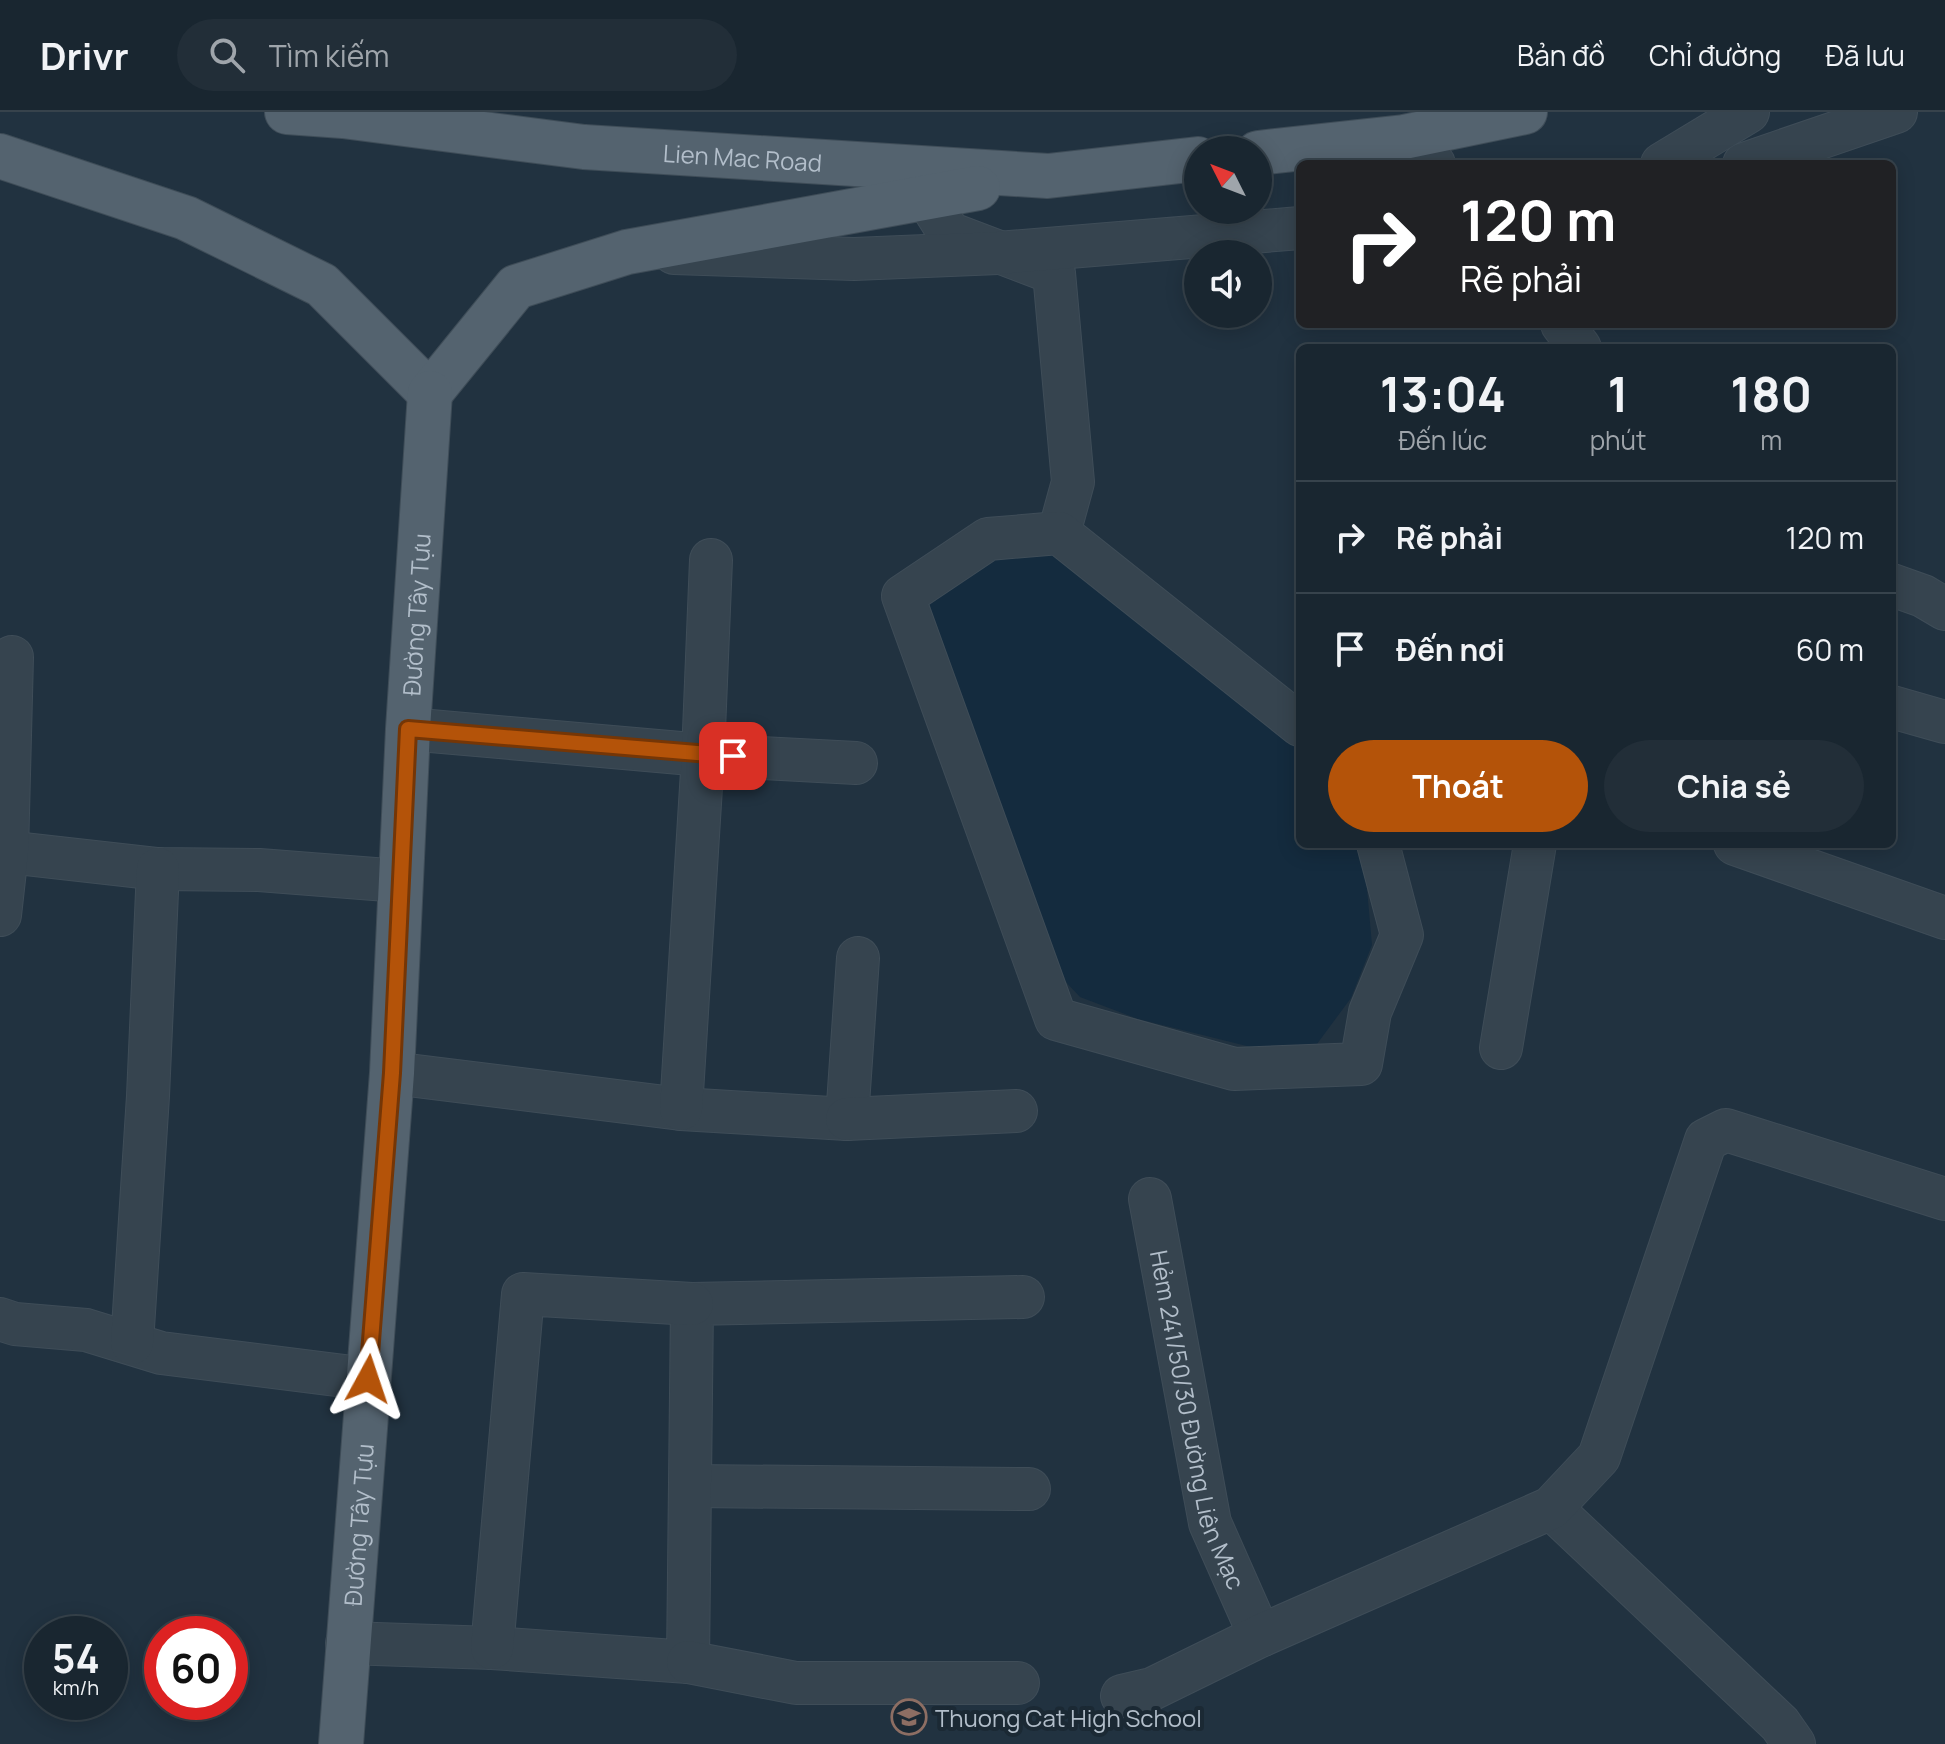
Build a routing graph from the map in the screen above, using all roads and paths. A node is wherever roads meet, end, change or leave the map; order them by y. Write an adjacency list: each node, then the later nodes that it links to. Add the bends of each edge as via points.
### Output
1 (287, 112): 5 (main road, Lien Mac Road)
2 (1525, 112): 6 (main road)
3 (1748, 112): 9 (street)
4 (1896, 112): 10 (street)
5 (344, 114): 12 (main road, Lien Mac Road, via 584,147)
6 (1419, 150): 7 (main road)
7 (1272, 153)
8 (0, 156): 17 (main road, via 186,218 322,285)
9 (1669, 160)
10 (1756, 160)
11 (1184, 161): 12 (main road, Lien Mac Road)
12 (1048, 176): 13 (main road)
13 (927, 198): 15 (main road); 16 (street, via 949,233)
14 (1296, 228): 16 (street)
15 (627, 252): 16 (street, via 854,259); 17 (main road, via 516,287)
16 (998, 253): 18 (street, via 1054,273 1073,482)
17 (430, 393): 24 (main road, Đường Tây Tựu)
18 (1059, 533): 22 (street); 27 (street, via 988,539 903,596 1056,1019 1234,1069 1361,1064 1370,1012 1402,935)
19 (711, 560): 25 (street)
20 (12, 657): 30 (street)
21 (1896, 708): 23 (street)
22 (1296, 722)
23 (1945, 722)
24 (408, 729): 25 (street); 32 (main road, Đường Tây Tựu)
25 (703, 755): 26 (street); 38 (street)
26 (856, 763)
27 (1379, 848)
28 (1534, 848): 36 (street)
29 (1746, 848): 34 (street)
30 (7, 852): 31 (street); 33 (street)
31 (158, 869): 32 (street, via 259,870); 46 (street)
32 (400, 881): 37 (main road, Đường Tây Tựu)
33 (0, 915)
34 (1945, 918)
35 (858, 958): 40 (street)
36 (1501, 1048)
37 (392, 1073): 38 (street); 47 (main road, Đường Tây Tựu)
38 (681, 1109): 40 (street)
39 (1016, 1111): 40 (street)
40 (847, 1119)
41 (1150, 1199): 51 (street, Hẻm 241/50/30 Đường Liên Mạc, via 1210,1523)
42 (1945, 1199): 50 (street, via 1726,1130 1706,1140 1599,1457)
43 (1023, 1297): 44 (street)
44 (692, 1304): 48 (street); 53 (street, via 523,1294)
45 (0, 1319): 46 (street, via 86,1330)
46 (132, 1343): 47 (street, via 161,1353)
47 (368, 1379): 52 (main road, Đường Tây Tựu)
48 (692, 1486): 49 (street); 54 (street)
49 (1029, 1489)
50 (1551, 1508): 51 (street); 58 (street, via 1780,1724)
51 (1260, 1636): 56 (street, via 1152,1689)
52 (347, 1643): 53 (street); 57 (main road, Đường Tây Tựu)
53 (492, 1648): 54 (street)
54 (688, 1662): 55 (street, via 796,1683)
55 (1018, 1683)
56 (1122, 1696)
57 (341, 1744)
58 (1794, 1744)

